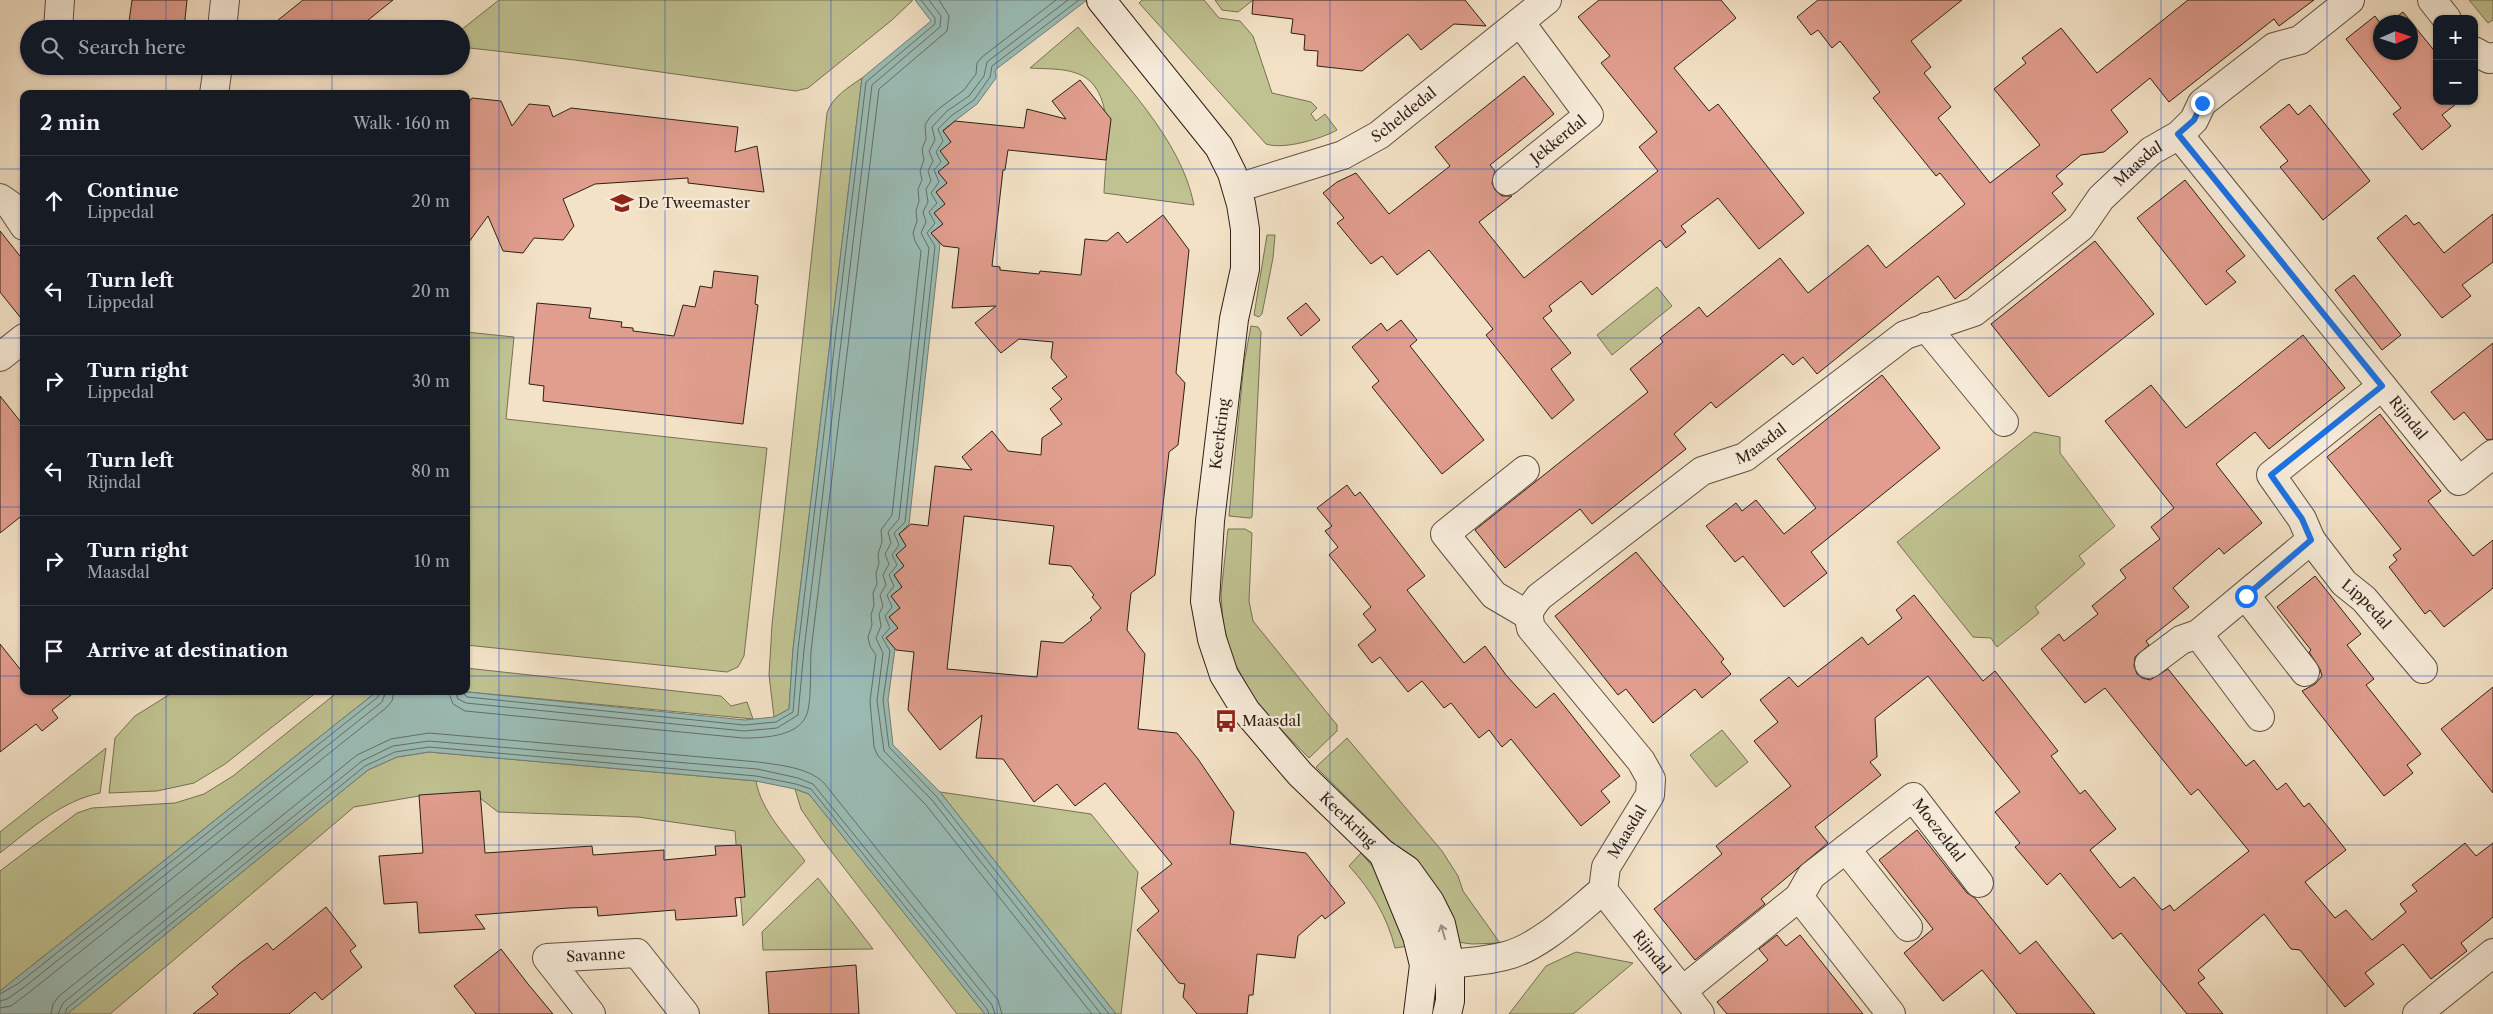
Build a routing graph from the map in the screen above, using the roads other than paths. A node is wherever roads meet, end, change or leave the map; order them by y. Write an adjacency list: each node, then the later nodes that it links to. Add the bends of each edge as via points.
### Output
1 (60, 0): 8 (street)
2 (225, 0): 9 (street)
3 (1547, 0): 10 (street, Scheldedal)
4 (2350, 0): 15 (street, Maasdal, via 2300,40 2274,47 2202,103 2194,120)
5 (2432, 0): 7 (street)
6 (1108, 9): 17 (street, Keerkring, via 1219,147)
7 (2444, 15)
8 (59, 20)
9 (223, 20)
10 (1520, 22): 16 (street, Jekkerdal, via 1589,115); 17 (street, Scheldedal, via 1379,135 1343,155)
11 (2478, 52): 12 (street, via 2489,59)
12 (2493, 57)
13 (217, 75): 14 (street)
14 (215, 90)
15 (2178, 134): 20 (street, Maasdal, via 2151,151 2101,198 2081,227 1974,312); 23 (street, Rijndal)
16 (1508, 181)
17 (1237, 188): 36 (street, Keerkring, via 1245,229 1245,269 1234,319 1210,520 1205,601 1212,639 1224,675 1246,711 1300,774)
18 (0, 198): 19 (street, via 10,205)
19 (20, 220)
20 (1926, 327): 24 (street); 29 (street, Maasdal, via 1906,335 1745,457 1702,471 1539,598)
21 (20, 341): 22 (street)
22 (0, 357)
23 (2382, 386): 25 (street, Rijndal, via 2458,480); 27 (street, Lippedal, via 2271,475 2302,519)
24 (2004, 422)
25 (2493, 454)
26 (1525, 470): 29 (street, via 1445,534 1494,595)
27 (2311, 540): 28 (street); 32 (street, Lippedal, via 2344,583 2364,599)
28 (2246, 596): 30 (street); 33 (street)
29 (1528, 615): 38 (street, Maasdal, via 1531,628 1641,761 1651,779 1650,795 1606,867)
30 (2198, 634): 31 (street, via 2182,640); 34 (street)
31 (2149, 664)
32 (2423, 669)
33 (2305, 672)
34 (2260, 716)
35 (1846, 849): 37 (street, Moezeldal, via 1913,797); 39 (street, Moezeldal, via 1811,876); 40 (street)
36 (1382, 853): 42 (street, Keerkring, one-way to 36, via 1441,924 1430,902 1407,870); 43 (street, Keerkring, via 1417,936)
37 (1979, 883)
38 (1604, 890): 42 (street, via 1532,944 1505,956); 44 (street, Rijndal)
39 (1799, 897): 44 (street, Moezeldal); 50 (street)
40 (1908, 927)
41 (2493, 953): 51 (street)
42 (1450, 964): 43 (street); 48 (street, Keerkring)
43 (1424, 965): 47 (street, Keerkring)
44 (1682, 991): 49 (street, Rijndal)
45 (591, 1014): 46 (street, Savanne, via 547,958 638,953)
46 (685, 1014)
47 (1418, 1014)
48 (1447, 1014)
49 (1700, 1014)
50 (1891, 1014)
51 (2417, 1014)

